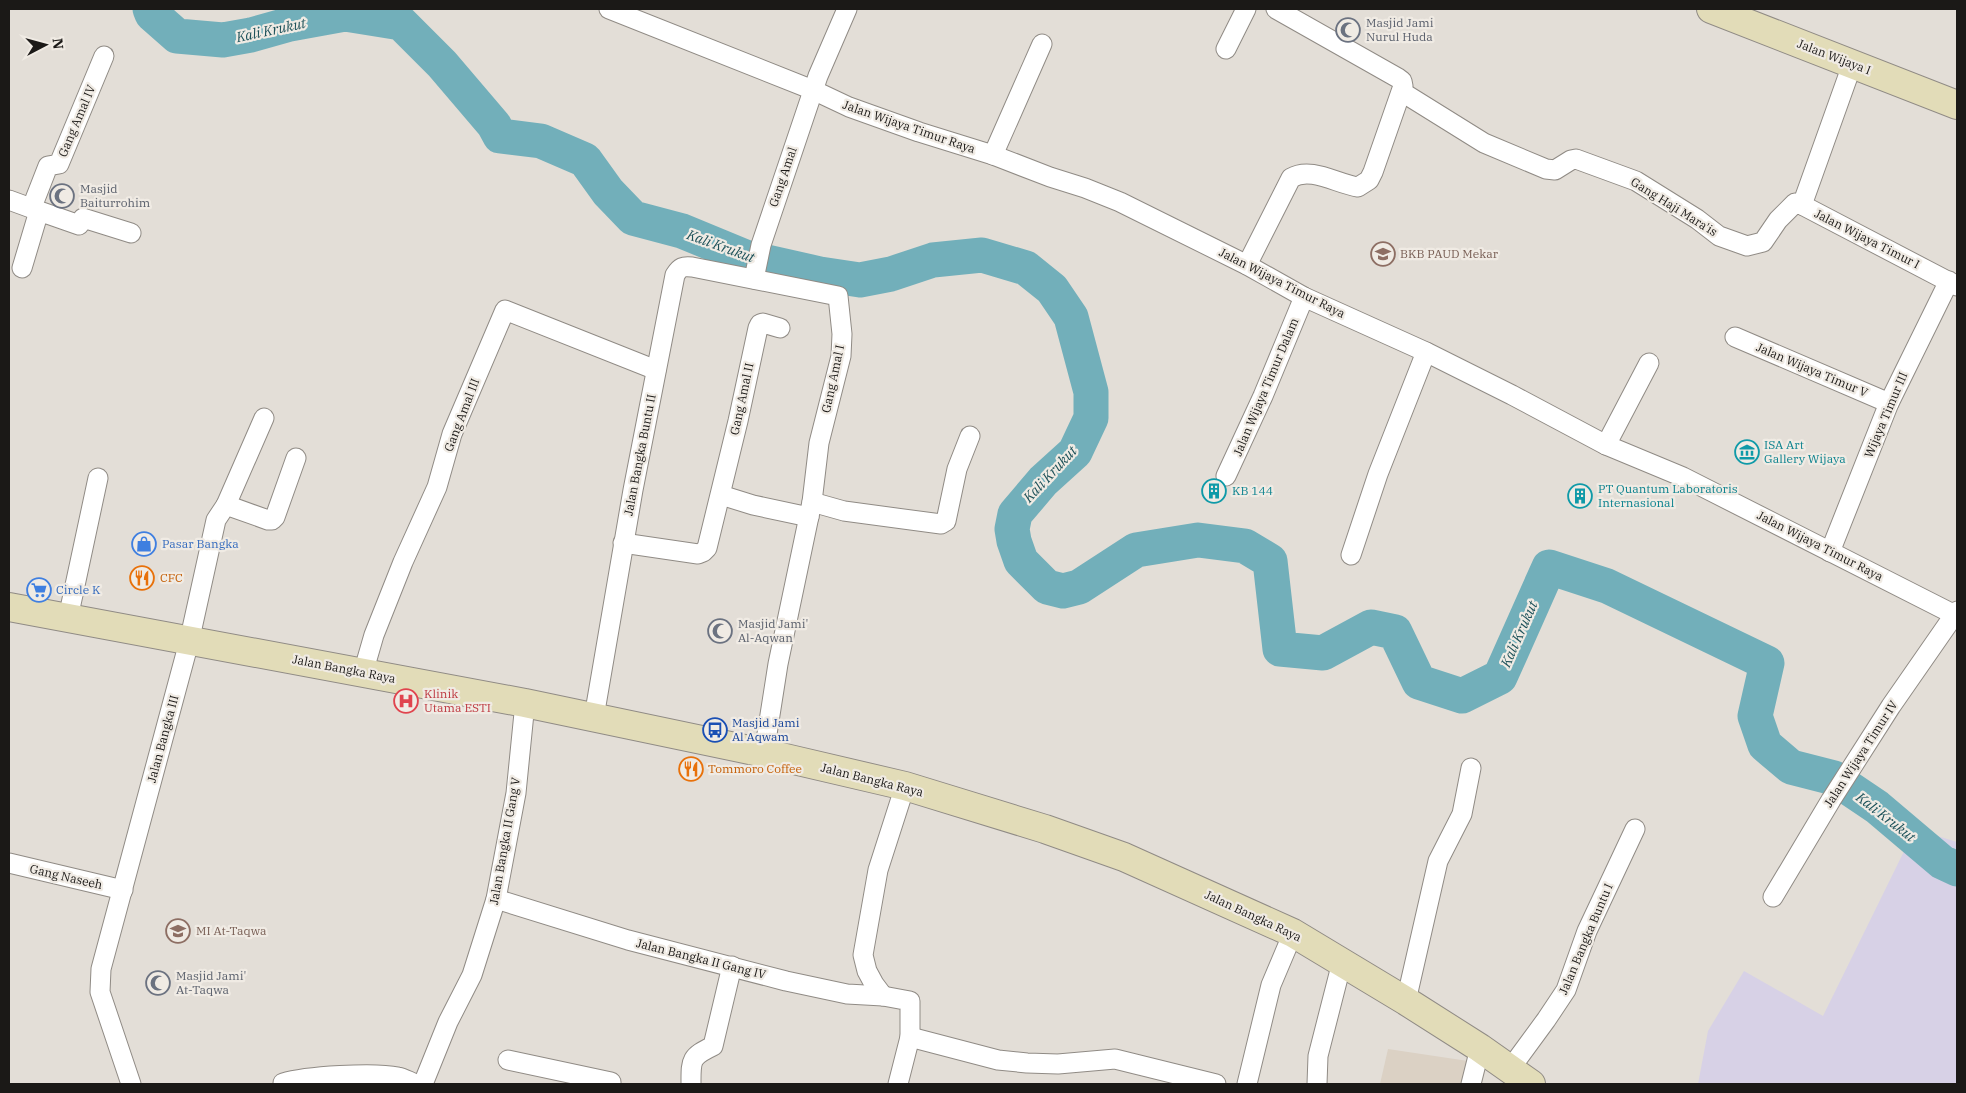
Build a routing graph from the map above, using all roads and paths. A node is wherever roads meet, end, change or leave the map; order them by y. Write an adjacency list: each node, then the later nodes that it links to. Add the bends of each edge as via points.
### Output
1 (612, 9): 10 (street, Jalan Wijaya Timur Raya)
2 (847, 9): 10 (street, Gang Amal)
3 (1246, 9): 7 (street)
4 (1276, 9): 11 (street, via 1398,78 1402,81)
5 (1711, 9): 9 (street, Jalan Wijaya I)
6 (1042, 44): 13 (street)
7 (1226, 49)
8 (104, 56): 16 (street, Gang Amal IV, via 59,164 48,166)
9 (1852, 65): 12 (street, Jalan Wijaya I); 15 (street, Jalan Wijaya Timur I)
10 (813, 90): 13 (street, Jalan Wijaya Timur Raya, via 919,132); 20 (street, Gang Amal)
11 (1402, 92): 15 (street, Gang Haji Mara'is, via 1484,143 1546,169 1555,170 1576,159 1636,181 1719,236 1746,246 1763,242 1795,203); 18 (street, via 1369,180 1358,187 1305,174 1291,178)
12 (1957, 105)
13 (993, 155): 18 (street, Jalan Wijaya Timur Raya, via 1120,202)
14 (9, 200): 16 (street)
15 (1802, 205): 21 (street, Jalan Wijaya Timur I)
16 (35, 209): 17 (street, via 79,225 84,218); 19 (street)
17 (131, 233)
18 (1247, 265): 22 (street, Jalan Wijaya Timur Raya)
19 (22, 268)
20 (755, 272): 27 (street, Jalan Bangka Buntu II, via 683,266 678,270); 37 (street, Gang Amal I, via 838,296 841,356 819,443)
21 (1953, 284): 28 (street, Wijaya Timur III)
22 (1304, 297): 25 (street, Jalan Wijaya Timur Raya); 33 (street, Jalan Wijaya Timur Dalam)
23 (780, 328): 35 (street, Gang Amal II, via 763,323 758,328)
24 (1735, 337): 28 (street, Jalan Wijaya Timur V)
25 (1426, 352): 31 (street, Jalan Wijaya Timur Raya); 40 (street, via 1378,474)
26 (1649, 363): 31 (street)
27 (656, 370): 38 (street, Jalan Bangka Buntu II); 45 (street, Gang Amal III, via 505,310 452,434 437,486 374,635)
28 (1889, 403): 39 (street, Wijaya Timur III)
29 (264, 418): 36 (street, Jalan Bangka III)
30 (970, 436): 37 (street, via 957,469 946,521 941,524)
31 (1606, 445): 39 (street, Jalan Wijaya Timur Raya, via 1683,477)
32 (296, 458): 36 (street, via 272,520)
33 (1226, 476)
34 (98, 478): 43 (street)
35 (721, 495): 37 (street, via 752,505); 38 (street, Gang Amal II, via 707,548 703,552 677,552)
36 (226, 505): 44 (street, Jalan Bangka III, via 216,520)
37 (810, 509): 48 (street, Gang Amal I, via 778,664)
38 (623, 543): 47 (street, Jalan Bangka Buntu II)
39 (1830, 552): 42 (street, Jalan Wijaya Timur Raya)
40 (1351, 555)
41 (9, 607): 43 (street, Jalan Bangka Raya)
42 (1957, 614): 54 (street, Jalan Wijaya Timur IV, via 1891,706)
43 (68, 618): 44 (street, Jalan Bangka Raya)
44 (189, 642): 45 (street, Jalan Bangka Raya); 53 (street, Jalan Bangka III)
45 (363, 673): 46 (street, Jalan Bangka Raya)
46 (525, 703): 47 (street, Jalan Bangka Raya); 55 (street, Jalan Bangka II Gang V, via 516,793)
47 (594, 717): 48 (street, Jalan Bangka Raya)
48 (764, 753): 50 (street, Jalan Bangka Raya)
49 (1471, 768): 60 (street, via 1462,814 1438,861)
50 (905, 786): 56 (street, Jalan Bangka Raya, via 1124,857); 59 (street, via 878,870 863,955 871,978)
51 (1635, 829): 64 (street, Jalan Bangka Buntu I, via 1587,931 1566,990)
52 (9, 863): 53 (street, Gang Naseeh)
53 (124, 890): 65 (street, Jalan Bangka III, via 101,969 100,992)
54 (1774, 897)
55 (496, 899): 58 (street, Jalan Bangka II Gang IV, via 628,940); 68 (street, Jalan Bangka II Gang V, via 472,975 448,1022)
56 (1292, 933): 57 (street, Jalan Bangka Raya); 73 (street, via 1271,985)
57 (1342, 962): 60 (street, Jalan Bangka Raya); 74 (street, via 1318,1056)
58 (732, 966): 59 (street, Jalan Bangka II Gang IV, via 848,994); 70 (street, via 713,1046 692,1058)
59 (883, 996): 61 (street, Jalan Bangka II Gang IV, via 910,1001)
60 (1406, 1001): 62 (street, Jalan Bangka Raya)
61 (910, 1037): 71 (street); 72 (street, via 998,1060 1027,1064 1115,1059)
62 (1480, 1048): 64 (street, Jalan Bangka Raya); 75 (street)
63 (508, 1060): 69 (street)
64 (1521, 1076)
65 (131, 1084)
66 (283, 1084): 67 (street, via 296,1079 376,1075 398,1077)
67 (416, 1084)
68 (423, 1084)
69 (611, 1084)
70 (691, 1084)
71 (898, 1084)
72 (1216, 1084)
73 (1247, 1084)
74 (1317, 1084)
75 (1471, 1084)

